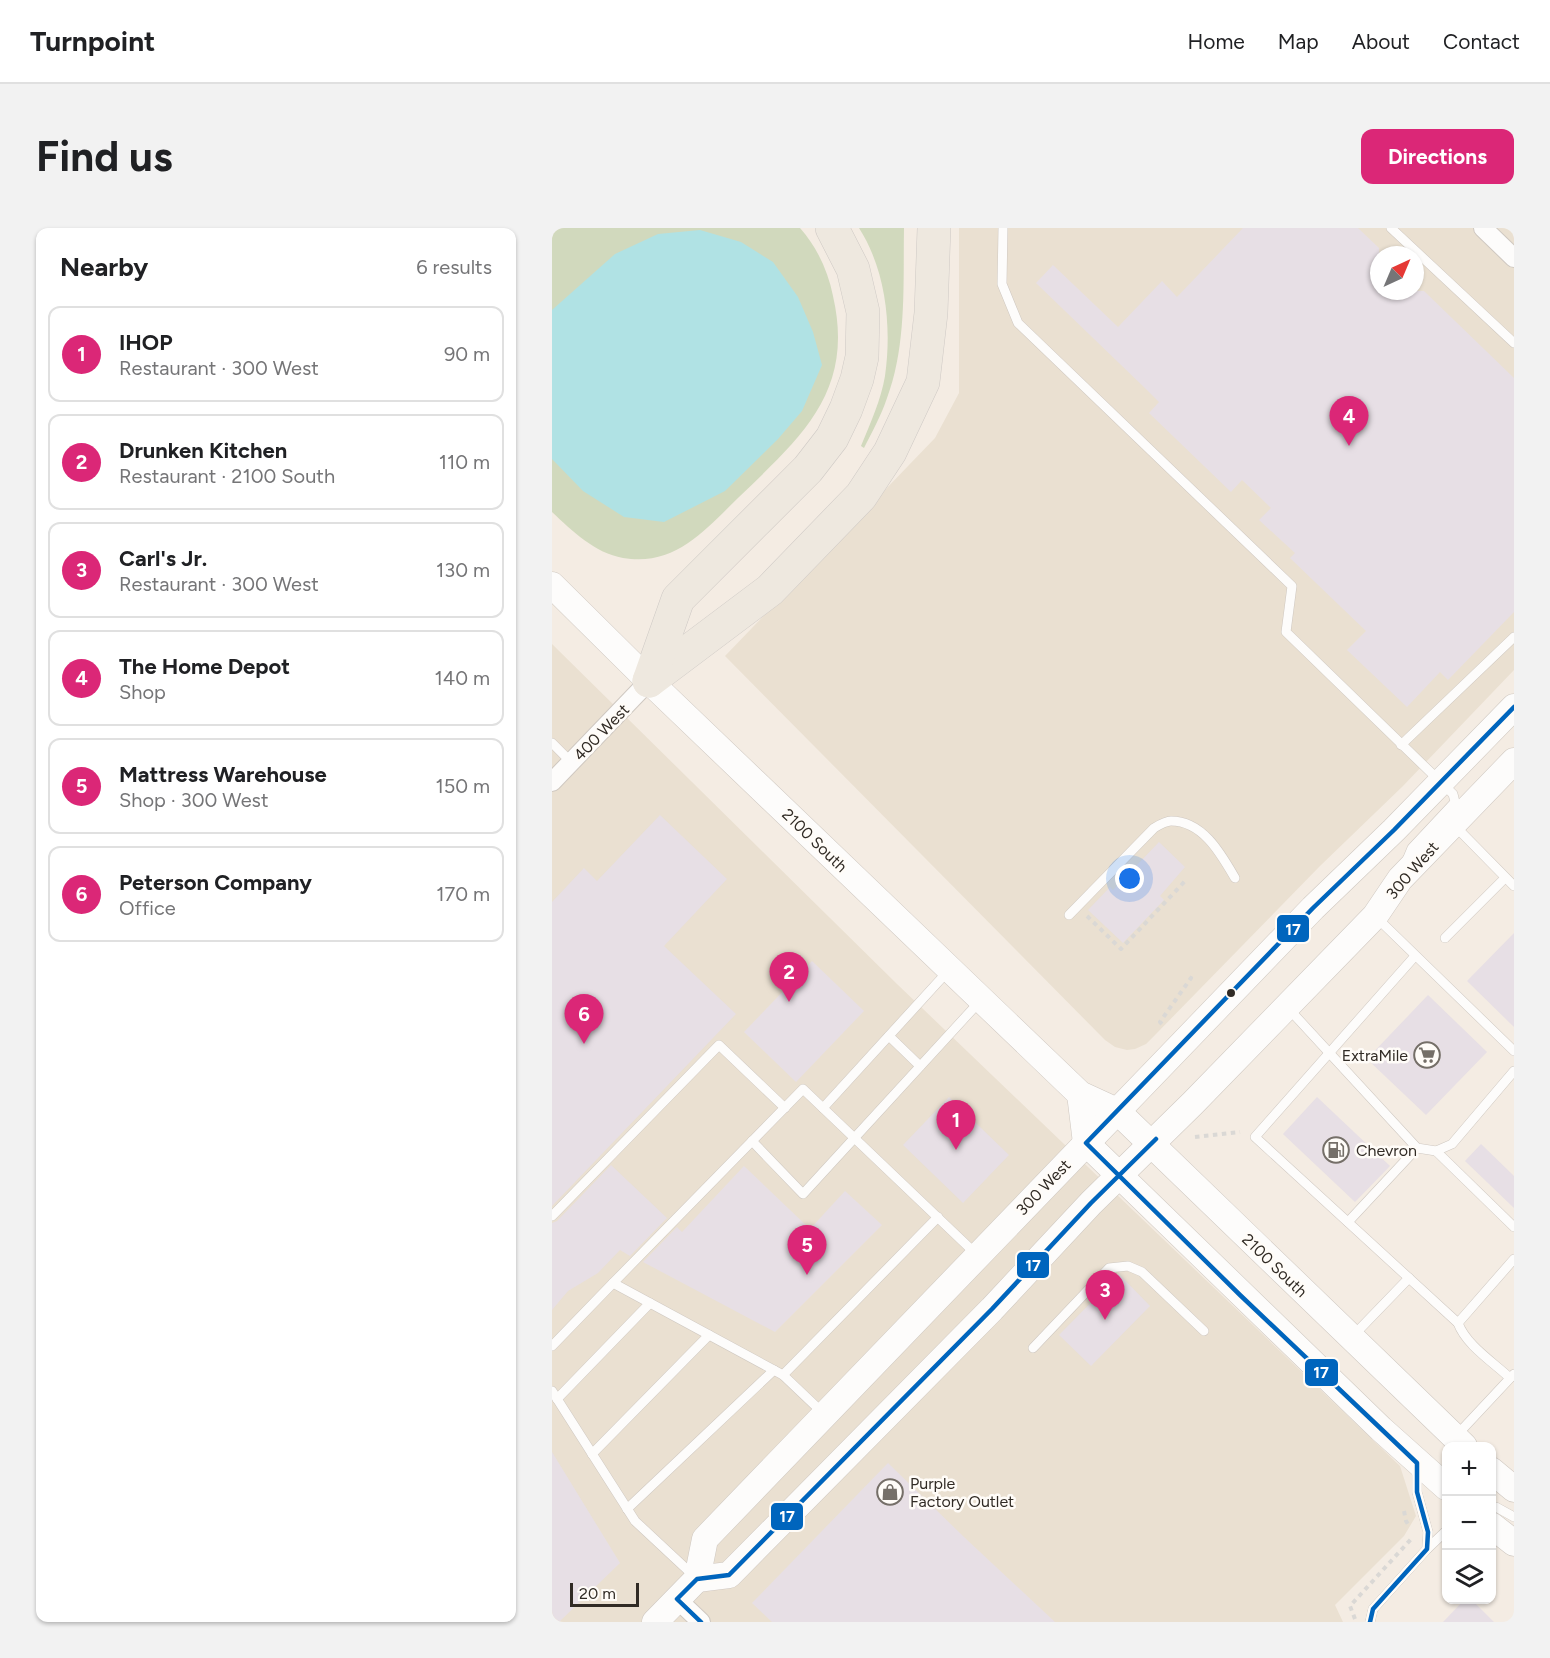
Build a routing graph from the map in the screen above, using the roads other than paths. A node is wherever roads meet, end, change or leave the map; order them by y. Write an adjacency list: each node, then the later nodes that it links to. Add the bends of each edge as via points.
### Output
1 (832, 228): 10 (highway, via 853,269 863,312 862,357 846,409 832,438 808,469 678,599)
2 (934, 228): 10 (highway, via 931,313 923,382 890,452 861,496 770,590)
3 (1003, 228): 13 (lane, via 1002,284 1018,323 1292,586 1286,632)
4 (1391, 228): 7 (lane)
5 (1483, 228): 6 (street)
6 (1514, 258)
7 (1514, 344)
8 (552, 585): 10 (main road, 2100 South)
9 (1514, 637): 13 (lane)
10 (649, 681): 14 (street, 400 West); 27 (main road, 2100 South)
11 (1514, 707): 17 (main road, 300 West)
12 (552, 743): 14 (lane)
13 (1401, 745): 17 (lane)
14 (572, 762): 16 (street, 400 West)
15 (1509, 770): 18 (main road, 300 West)
16 (552, 782)
17 (1441, 783): 21 (lane, via 1453,794 1455,802 1412,848); 38 (main road, 300 West, via 1313,908)
18 (1453, 824): 20 (lane); 21 (main road, 300 West)
19 (1235, 878): 23 (lane, via 1210,840 1185,823 1169,821 1154,828)
20 (1505, 878): 22 (lane); 25 (lane)
21 (1400, 879): 24 (main road, 300 West)
22 (1514, 886)
23 (1069, 915)
24 (1375, 916): 26 (lane); 29 (main road, 300 West)
25 (1445, 938)
26 (1415, 956): 31 (lane); 32 (lane)
27 (950, 969): 28 (main road, 2100 South); 30 (lane)
28 (982, 999): 33 (lane); 35 (main road, 2100 South)
29 (1287, 1006): 32 (lane); 42 (main road, 300 West)
30 (889, 1036): 33 (lane); 37 (lane)
31 (1514, 1051)
32 (1330, 1052): 43 (lane); 48 (lane, via 1255,1137)
33 (920, 1066): 39 (lane)
34 (1514, 1071): 44 (lane, via 1452,1144)
35 (1080, 1094): 38 (main road, 2100 South); 41 (main road)
36 (784, 1108): 37 (lane, via 803,1089); 40 (lane); 46 (lane, via 719,1045)
37 (823, 1108): 39 (lane)
38 (1117, 1111): 41 (main road, 300 West); 42 (main road, 2100 South)
39 (854, 1137): 40 (lane, via 803,1194); 47 (lane)
40 (752, 1142): 53 (lane)
41 (1086, 1143): 45 (main road); 50 (main road, 300 West)
42 (1151, 1144): 45 (main road, 300 West); 58 (main road, 2100 South)
43 (1417, 1148): 44 (lane); 48 (lane)
44 (1436, 1150): 49 (lane)
45 (1118, 1176): 68 (main road); 79 (main road, 300 West, via 729,1575)
46 (552, 1216)
47 (938, 1217): 50 (lane); 62 (lane)
48 (1348, 1222): 52 (lane)
49 (1514, 1227)
50 (977, 1255): 65 (main road, 300 West)
51 (1514, 1259): 55 (lane)
52 (1409, 1278): 55 (lane); 58 (lane)
53 (613, 1283): 54 (lane); 59 (lane)
54 (650, 1303): 57 (lane); 64 (lane)
55 (1458, 1323): 63 (lane, via 1469,1340)
56 (1204, 1331): 60 (lane, via 1142,1272 1128,1266 1109,1268)
57 (709, 1335): 61 (lane); 67 (lane)
58 (1351, 1338): 66 (main road, 2100 South)
59 (552, 1346)
60 (1033, 1348)
61 (774, 1370): 62 (lane); 73 (lane)
62 (783, 1375): 65 (lane)
63 (1512, 1376): 66 (lane)
64 (554, 1395): 67 (lane)
65 (824, 1414): 79 (main road, 300 West, via 705,1539)
66 (1459, 1442)
67 (592, 1454): 73 (lane)
68 (1418, 1463): 70 (main road); 78 (lane, via 1417,1492 1428,1532)
69 (1496, 1474): 71 (main road)
70 (1442, 1484)
71 (1514, 1489)
72 (1496, 1507): 74 (lane)
73 (627, 1509): 79 (lane)
74 (1514, 1516)
75 (1496, 1529): 77 (main road)
76 (1442, 1535): 78 (lane)
77 (1514, 1543)
78 (1427, 1549): 83 (lane, via 1373,1609)
79 (697, 1579): 80 (main road)
80 (677, 1599): 81 (main road); 82 (street)
81 (655, 1622)
82 (701, 1622)
83 (1370, 1622)

